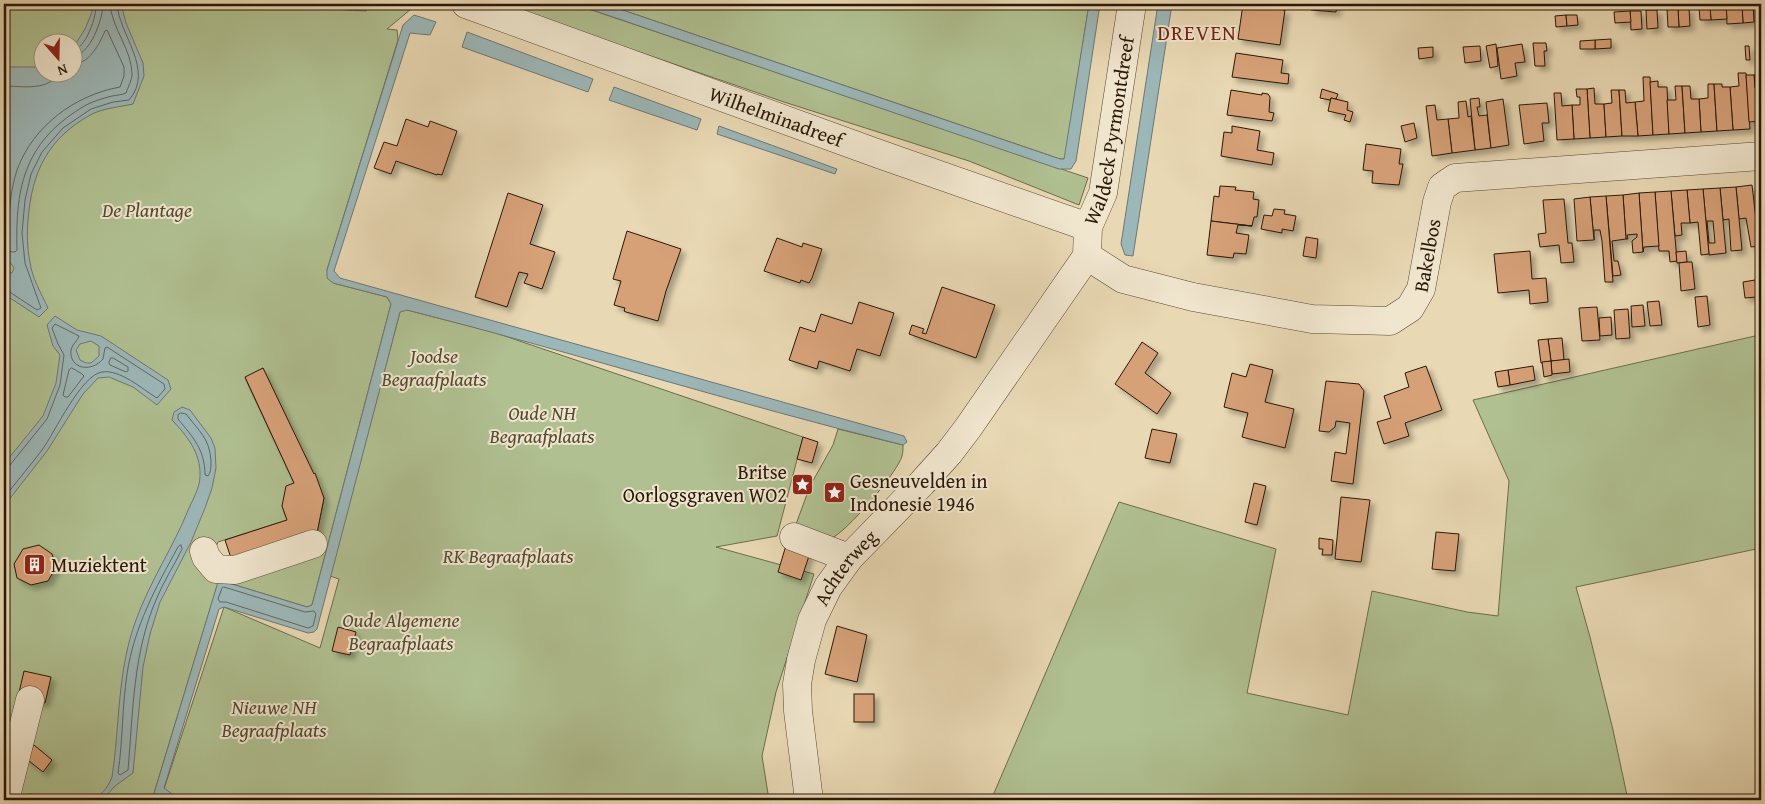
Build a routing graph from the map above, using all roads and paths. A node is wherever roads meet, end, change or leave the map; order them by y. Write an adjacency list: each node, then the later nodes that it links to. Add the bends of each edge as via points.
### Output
1 (466, 4): 4 (street, Wilhelminadreef)
2 (1132, 4): 4 (street, Waldeck Pyrmontdreef, via 1103,193)
3 (1761, 156): 5 (street, Bakelbos, via 1455,178 1442,188 1437,202 1421,290 1410,308 1390,322 1312,318 1193,297 1123,279)
4 (1088, 227): 5 (street, Waldeck Pyrmontdreef)
5 (1087, 256): 9 (street, Achterweg, via 949,453)
6 (794, 537): 9 (street)
7 (313, 544): 8 (street, via 235,570 216,569)
8 (204, 551)
9 (849, 558): 12 (street, Achterweg, via 828,587 812,620 797,684)
10 (30, 700): 11 (street)
11 (5, 800)
12 (809, 800)

